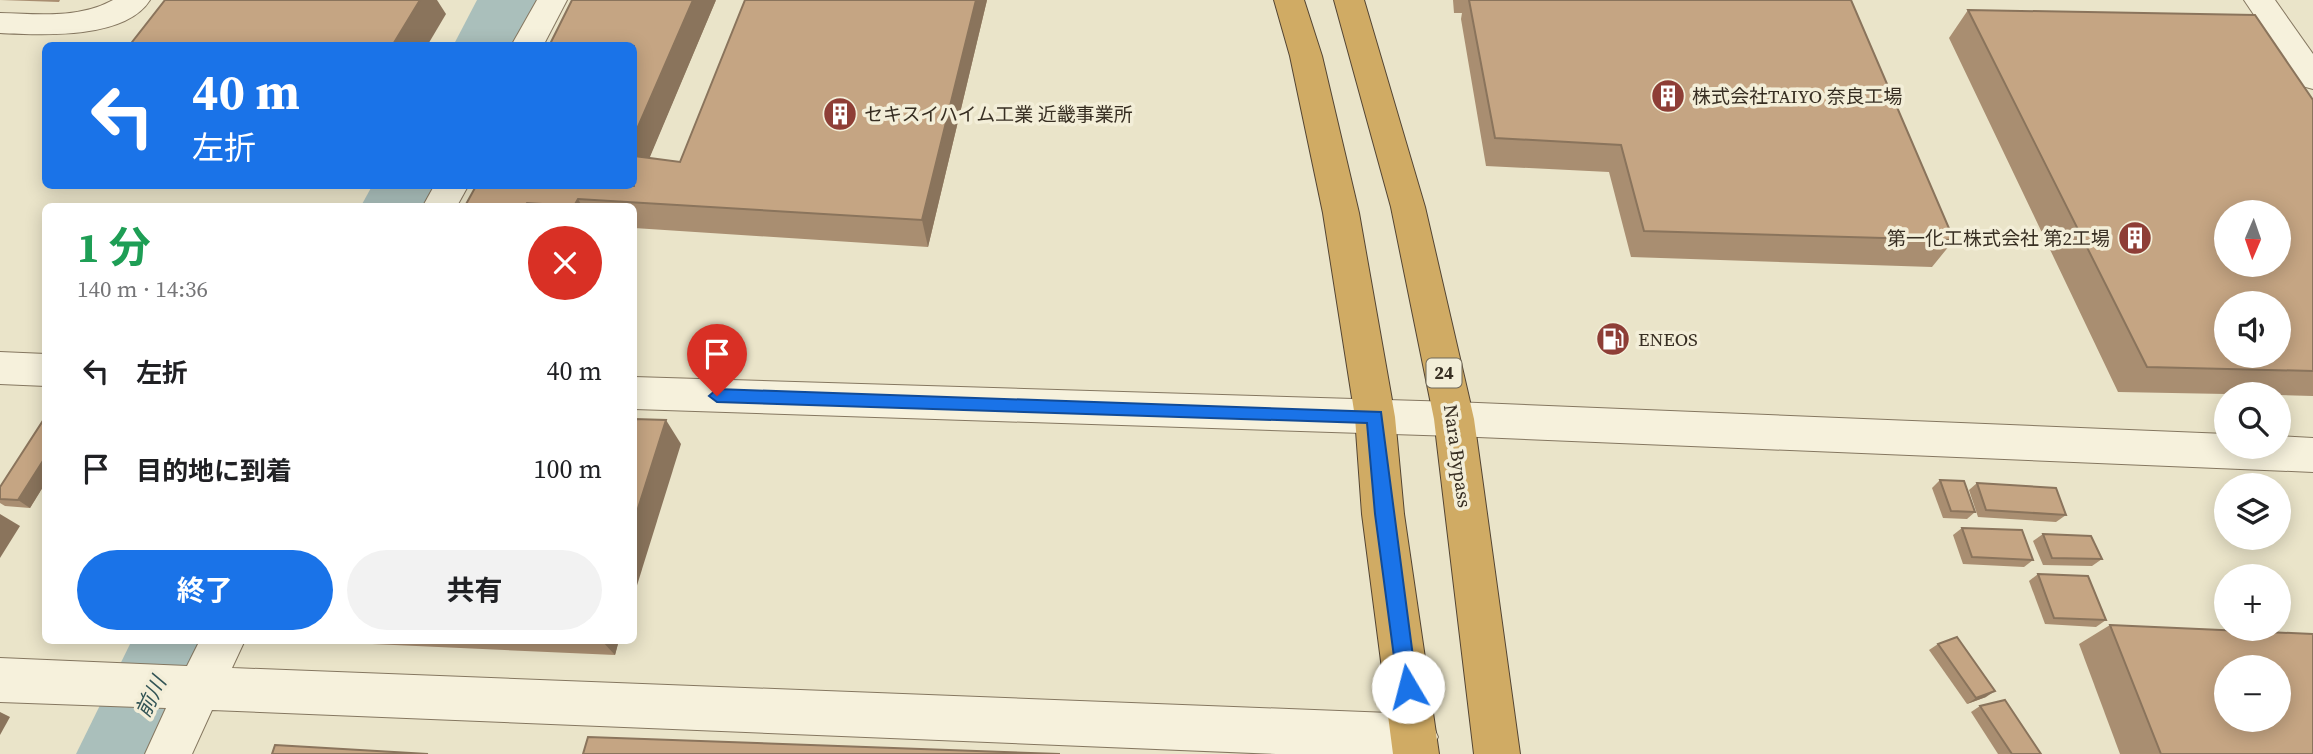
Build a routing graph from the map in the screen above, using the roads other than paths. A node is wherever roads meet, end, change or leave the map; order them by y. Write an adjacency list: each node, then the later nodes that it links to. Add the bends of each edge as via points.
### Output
1 (135, 0): 6 (street, via 114,13 79,23)
2 (552, 0): 7 (street)
3 (1289, 0): 12 (highway, via 1340,213)
4 (1349, 0): 13 (highway, Nara Bypass / 24, via 1408,207)
5 (2259, 0): 8 (street)
6 (0, 23)
7 (529, 42)
8 (2313, 78)
9 (0, 368): 10 (street)
10 (42, 370)
11 (637, 393): 12 (street)
12 (1375, 417): 13 (street); 18 (highway, via 1383,514)
13 (1454, 419): 14 (street); 20 (highway, Nara Bypass / 24)
14 (2313, 455)
15 (221, 644): 17 (street)
16 (0, 680): 17 (street)
17 (200, 688): 18 (street); 19 (street)
18 (1415, 745)
19 (169, 754)
20 (1497, 754)

